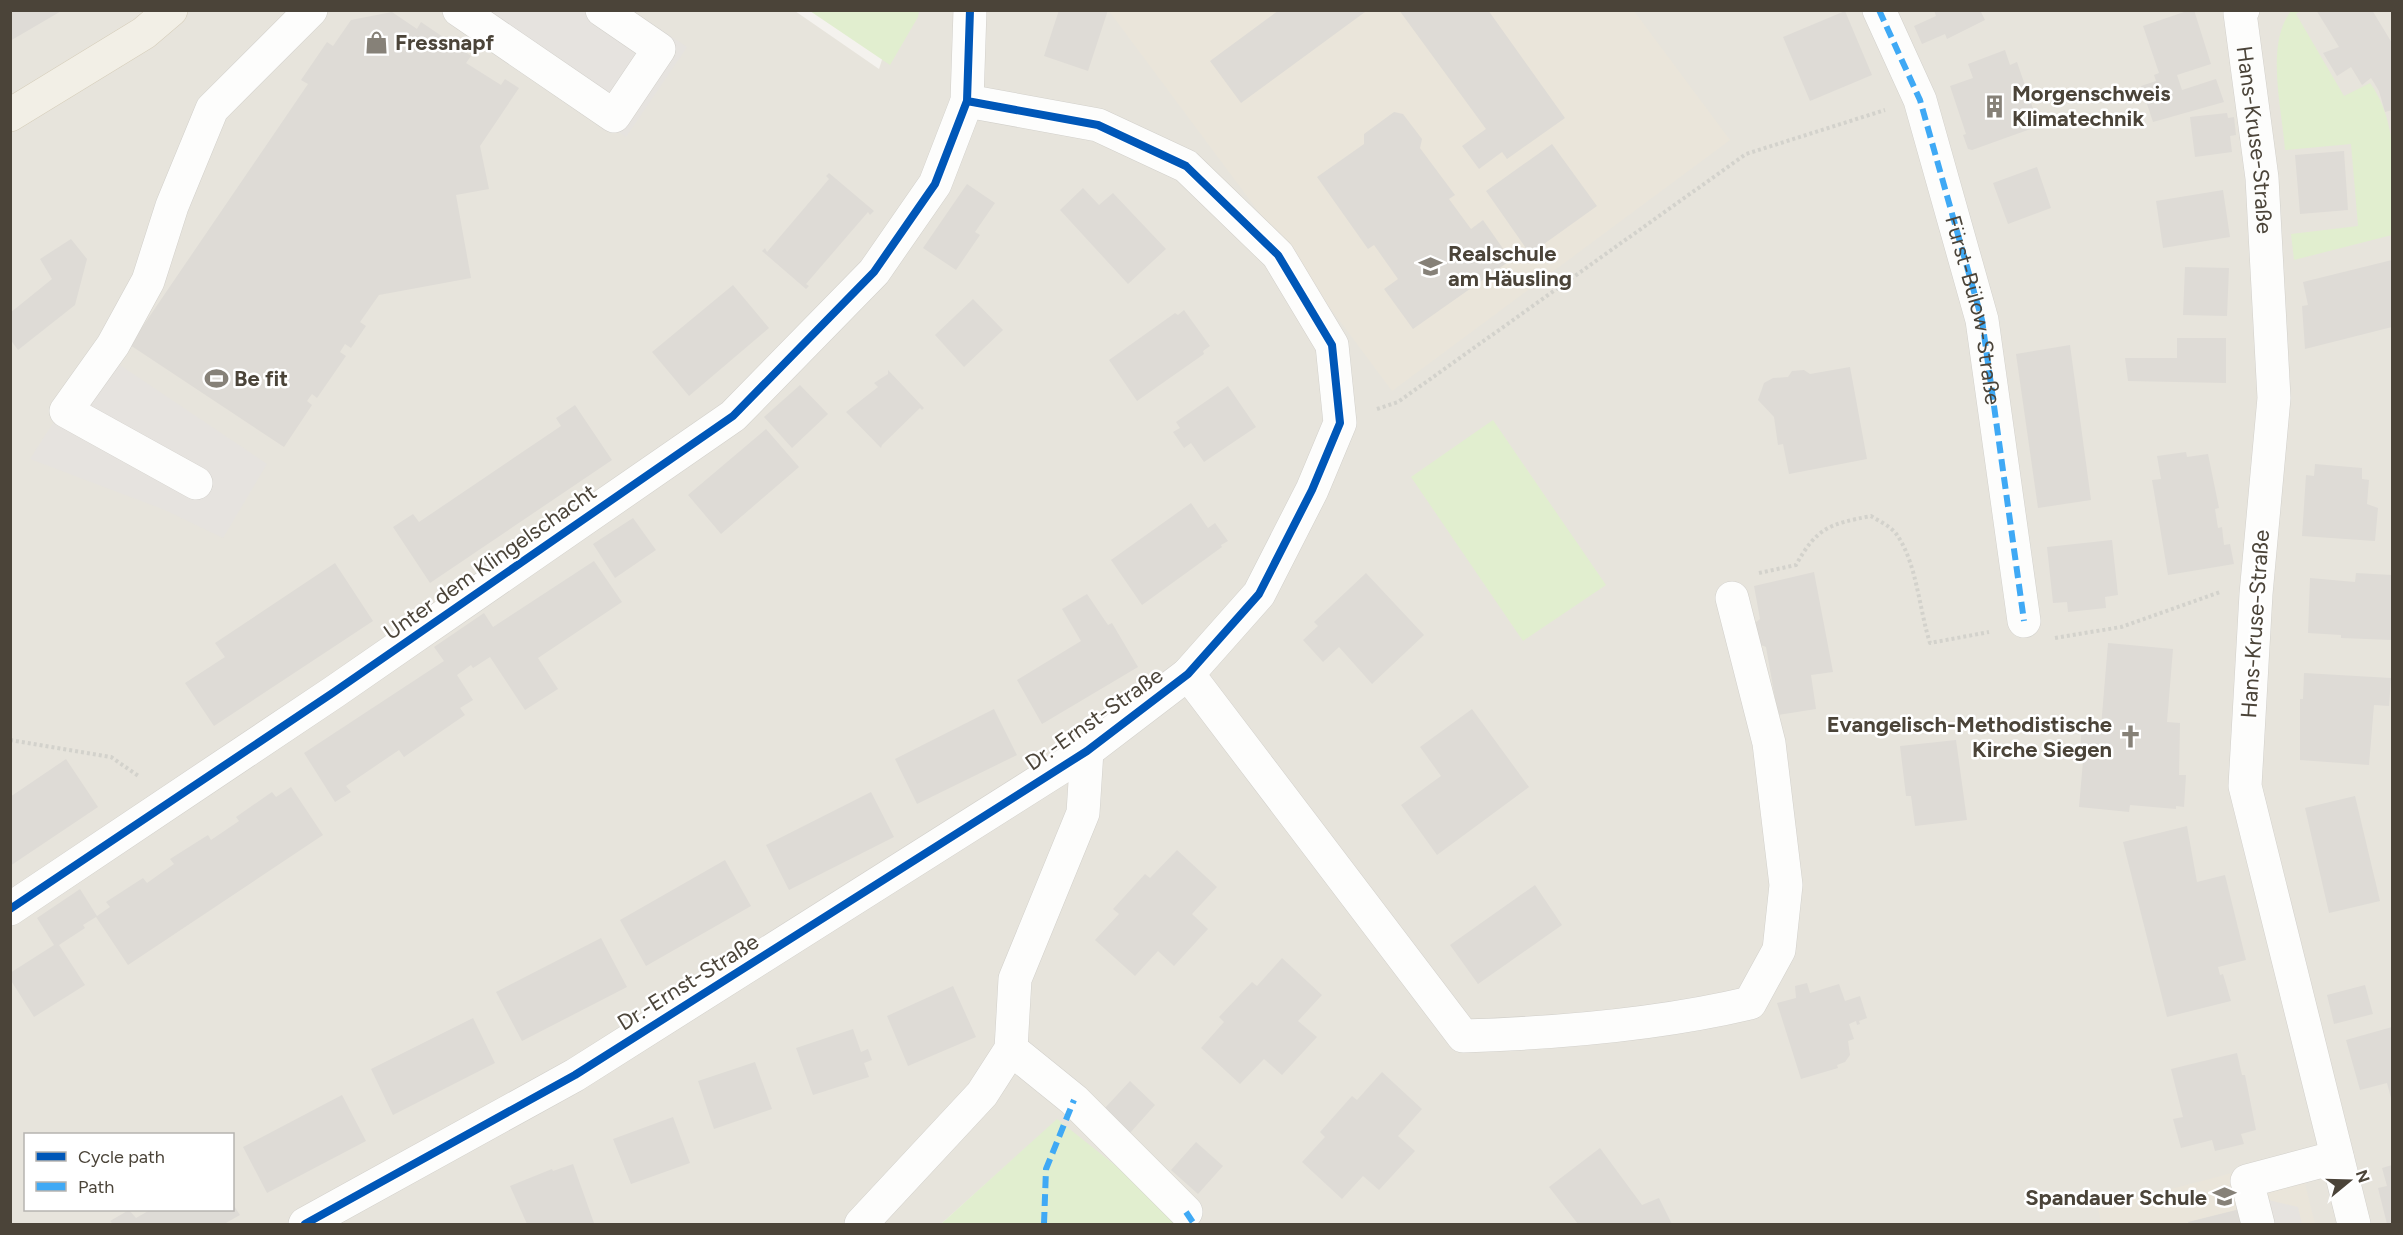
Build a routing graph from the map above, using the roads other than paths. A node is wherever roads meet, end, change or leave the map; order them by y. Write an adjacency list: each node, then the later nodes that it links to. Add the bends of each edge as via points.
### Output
1 (171, 10): 9 (main road, via 144,33)
2 (311, 10): 10 (street, via 212,109 172,206 148,281 113,345 66,411)
3 (459, 10): 4 (street, via 614,116 658,49)
4 (602, 10)
5 (970, 10): 8 (street)
6 (1879, 10): 12 (street, Fürst-Bülow-Straße, via 1920,100 1982,320)
7 (2240, 11): 17 (street, Hans-Kruse-Straße, via 2262,178 2274,398 2256,594 2245,786)
8 (967, 101): 13 (street, Dr.-Ernst-Straße, via 1098,125 1186,166 1278,255 1332,345 1340,423 1312,490 1260,594); 15 (street, Unter dem Klingelschacht, via 935,184 874,272 733,416 334,692)
9 (10, 115)
10 (196, 483)
11 (1732, 598): 13 (street, via 1769,743 1786,885 1779,950 1750,1002 1692,1017 1463,1036)
12 (2036, 630)
13 (1188, 674): 14 (street, Dr.-Ernst-Straße)
14 (1087, 751): 16 (street, Dr.-Ernst-Straße, via 1083,813 1015,979); 19 (street, Dr.-Ernst-Straße, via 575,1075)
15 (10, 909)
16 (1011, 1049): 18 (street, via 1074,1100); 20 (street, Dr.-Ernst-Straße, via 982,1094)
17 (2337, 1158): 21 (street, via 2247,1181); 22 (street, Hans-Kruse-Straße)
18 (1186, 1212)
19 (304, 1224)
20 (861, 1224)
21 (2258, 1224)
22 (2354, 1224)

